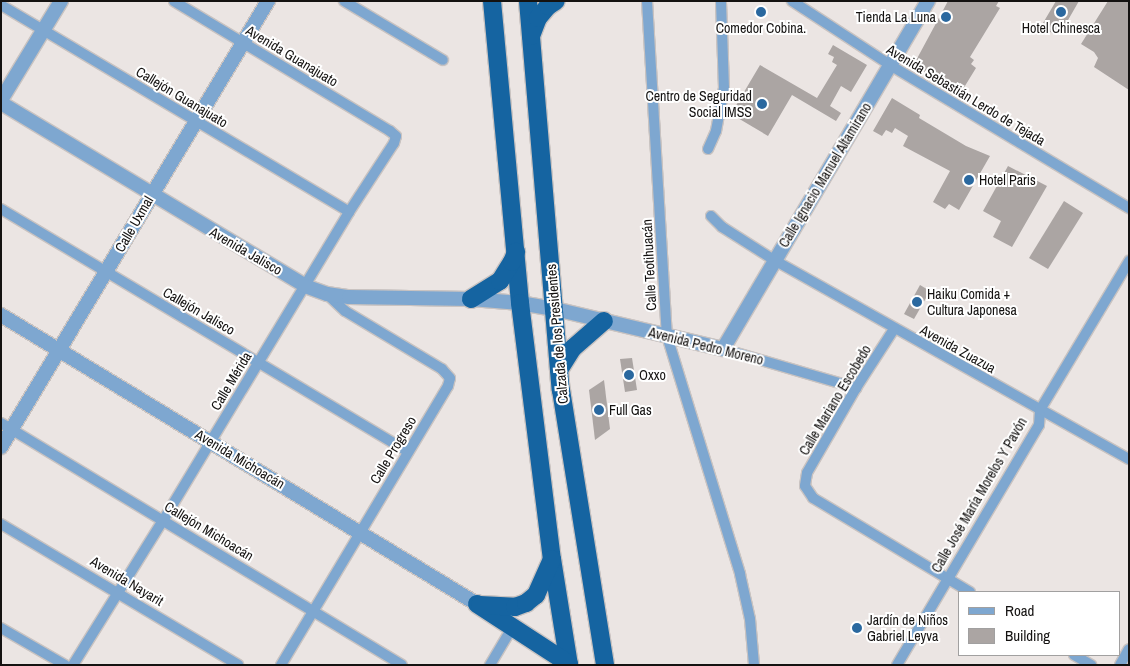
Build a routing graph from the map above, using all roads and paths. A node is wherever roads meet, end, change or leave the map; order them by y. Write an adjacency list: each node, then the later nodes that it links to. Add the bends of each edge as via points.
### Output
1 (61, 1): 13 (street)
2 (174, 1): 15 (street, Avenida Guanajuato)
3 (268, 1): 15 (street, Calle Uxmal)
4 (344, 1): 16 (street)
5 (492, 1): 27 (highway)
6 (528, 1): 14 (highway, Calzada de los Presidentes)
7 (556, 1): 14 (highway, via 538,18)
8 (647, 1): 39 (street, Calle Teotihuacán)
9 (722, 1): 21 (street, via 724,88 716,131)
10 (792, 1): 17 (street, Avenida Sebastián Lerdo de Tejada)
11 (928, 1): 17 (street, Calle Ignacio Manuel Altamirano)
12 (1, 5): 13 (street, Callejón Guanajuato)
13 (43, 30): 18 (street); 19 (street, Callejón Guanajuato)
14 (531, 36): 35 (highway, Calzada de los Presidentes)
15 (243, 43): 19 (street, Calle Uxmal); 20 (street, Avenida Guanajuato)
16 (443, 60)
17 (890, 65): 23 (street, Avenida Sebastián Lerdo de Tejada); 28 (street, Calle Ignacio Manuel Altamirano)
18 (1, 102): 22 (street, Avenida Jalisco)
19 (195, 122): 22 (street, Calle Uxmal); 25 (street, Callejón Guanajuato)
20 (396, 136): 25 (street, Calle Mérida)
21 (708, 149)
22 (151, 195): 30 (street, Calle Uxmal); 31 (street, Avenida Jalisco)
23 (1129, 208)
24 (1, 209): 30 (street, Callejón Jalisco)
25 (349, 212): 31 (street, Calle Mérida)
26 (711, 216): 28 (street, Avenida Zuazua, via 722,227)
27 (516, 252): 33 (highway, via 500,281); 34 (highway)
28 (774, 260): 38 (street, Avenida Zuazua); 40 (street, Calle Ignacio Manuel Altamirano)
29 (1129, 262): 45 (street, Calle José María Morelos Y Pavón)
30 (106, 272): 41 (street, Calle Uxmal); 42 (street, Callejón Jalisco)
31 (305, 286): 32 (street, Avenida Jalisco); 42 (street, Calle Mérida)
32 (327, 294): 33 (street, Avenida Jalisco); 49 (street, Calle Progreso, via 345,311 442,369 450,378)
33 (471, 300): 34 (street, Avenida Jalisco)
34 (520, 304): 35 (street, Avenida Jalisco); 54 (highway)
35 (555, 309): 37 (street, Avenida Pedro Moreno); 43 (highway, Calzada de los Presidentes)
36 (1, 316): 41 (street, Avenida Michoacán)
37 (604, 320): 39 (street, Avenida Pedro Moreno); 43 (highway, via 573,348)
38 (894, 329): 44 (street, Calle Mariano Escobedo); 45 (street, Avenida Zuazua)
39 (667, 336): 40 (street, Avenida Pedro Moreno); 72 (street, Calle Teotihuacán, via 740,574 750,620)
40 (723, 349): 44 (street, Avenida Pedro Moreno)
41 (60, 351): 46 (street, Calle Uxmal); 47 (street, Avenida Michoacán)
42 (258, 362): 47 (street, Calle Mérida); 49 (street, Callejón Jalisco)
43 (559, 370): 71 (highway, Calzada de los Presidentes)
44 (856, 388): 55 (street, Calle Mariano Escobedo, via 807,474 805,486 813,498)
45 (1040, 410): 50 (street, Avenida Zuazua); 55 (street, Calle José María Morelos Y Pavón, via 1039,425)
46 (7, 426): 48 (street, Calle Uxmal); 51 (street, Callejón Michoacán)
47 (211, 442): 51 (street, Calle Mérida); 53 (street, Avenida Michoacán)
48 (1, 447)
49 (408, 452): 53 (street, Calle Progreso)
50 (1129, 460)
51 (164, 519): 57 (street, Calle Mérida); 59 (street, Callejón Michoacán)
52 (1, 524): 57 (street, Avenida Nayarit)
53 (360, 532): 58 (street, Avenida Michoacán); 59 (street, Calle Progreso)
54 (552, 558): 58 (highway, via 536,595 526,603 515,607); 64 (highway)
55 (947, 578): 56 (street); 73 (street, Calle José María Morelos Y Pavón)
56 (968, 591)
57 (119, 592): 66 (street, Calle Mérida); 67 (street, Avenida Nayarit)
58 (477, 604): 61 (highway)
59 (313, 611): 68 (street, Calle Progreso); 69 (street, Callejón Michoacán)
60 (1, 628): 65 (street)
61 (512, 628): 64 (highway); 70 (street)
62 (1129, 650): 75 (street)
63 (1076, 656): 74 (street)
64 (569, 664)
65 (65, 665)
66 (74, 665)
67 (238, 665)
68 (281, 665)
69 (402, 665)
70 (490, 665)
71 (605, 665)
72 (754, 665)
73 (897, 665)
74 (1091, 665)
75 (1120, 665)

